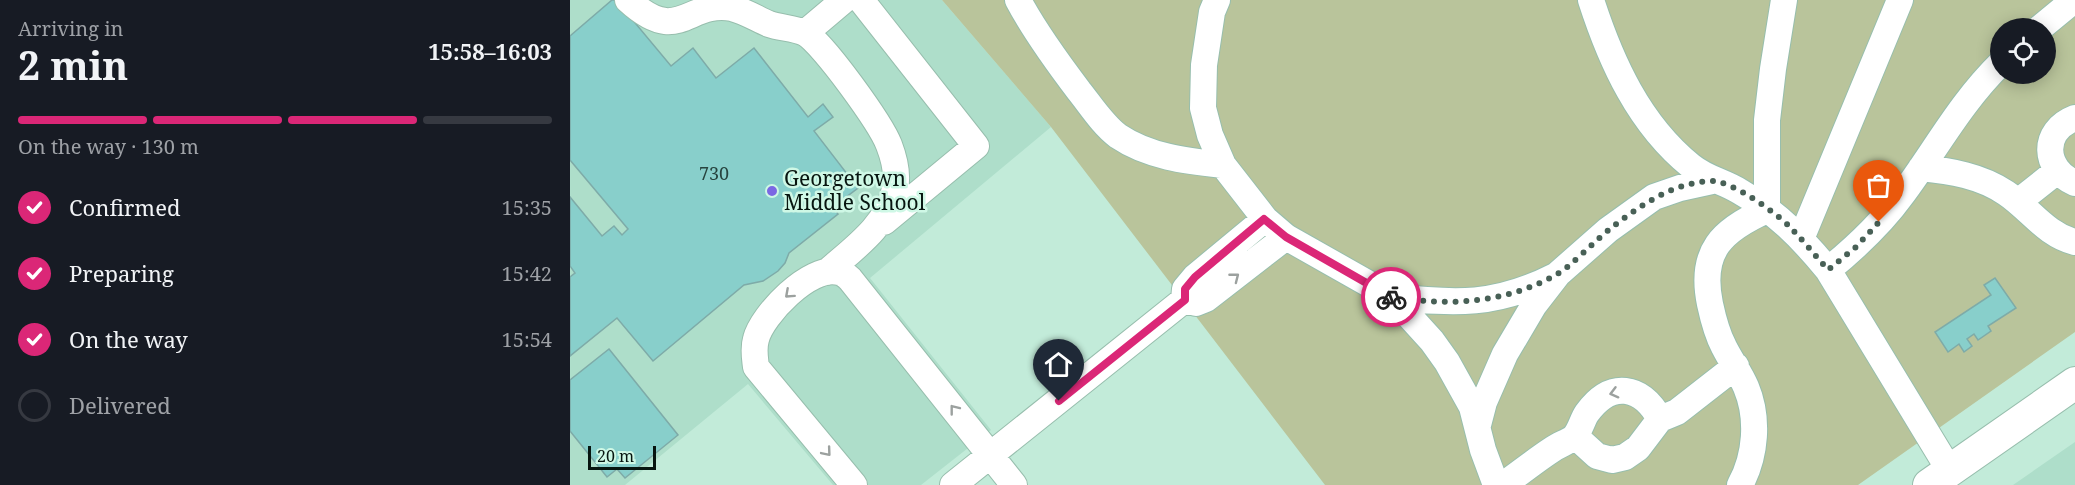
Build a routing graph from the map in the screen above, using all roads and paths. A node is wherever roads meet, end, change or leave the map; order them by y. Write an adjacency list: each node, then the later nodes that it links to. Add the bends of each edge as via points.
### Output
1 (628, 0): 11 (street, via 651,18 682,20 714,6 732,8 771,25)
2 (844, 0): 11 (street)
3 (861, 0): 21 (street, via 976,146)
4 (1018, 0): 14 (street, via 1055,59 1096,114 1118,135 1148,151 1183,161)
5 (1216, 0): 14 (street, via 1204,65 1203,108)
6 (1591, 0): 17 (street, via 1614,63 1650,123 1691,167)
7 (1784, 0): 19 (street, via 1767,120)
8 (1900, 0): 23 (street)
9 (2073, 3): 10 (street)
10 (2053, 18)
11 (805, 33): 21 (street, via 845,77 889,143 895,189)
12 (1990, 76): 15 (street)
13 (2075, 118): 16 (street, via 2056,131 2050,151 2052,161)
14 (1223, 165): 20 (street)
15 (1921, 168): 18 (street, via 1968,175); 25 (street, via 1868,234)
16 (2066, 177): 18 (street)
17 (1712, 181): 19 (street, via 1733,187); 27 (street, via 1654,197 1608,230)
18 (2018, 202): 24 (street, via 2043,226)
19 (1767, 210): 23 (street); 30 (street, via 1731,230 1710,256 1706,285 1712,317)
20 (1264, 219): 22 (street); 29 (street, via 1195,277 1185,289)
21 (875, 230): 26 (street)
22 (1286, 237): 28 (street); 29 (street, one-way to 22, via 1196,303 1206,299)
23 (1801, 239): 25 (street)
24 (2075, 242)
25 (1828, 270): 36 (street)
26 (827, 272): 35 (street, one-way to 26, via 850,279 839,272); 37 (street, one-way to 37, via 796,288 780,303 758,332 754,354 756,367)
27 (1558, 274): 28 (street, via 1533,287 1476,302); 33 (street, via 1505,354)
28 (1392, 297): 33 (street, via 1447,362)
29 (1185, 300): 35 (street)
30 (1736, 366): 32 (street, via 1677,412); 42 (street, via 1754,418 1754,444)
31 (2075, 383): 36 (main road)
32 (1660, 419): 34 (street, via 1638,448 1612,460 1597,456); 34 (street, one-way to 34, via 1638,394 1616,390 1594,405)
33 (1478, 426): 40 (street)
34 (1575, 436): 41 (street)
35 (990, 455): 38 (street); 39 (street)
36 (1939, 478)
37 (854, 485)
38 (953, 485)
39 (1014, 485)
40 (1496, 485)
41 (1503, 485)
42 (1740, 485)

